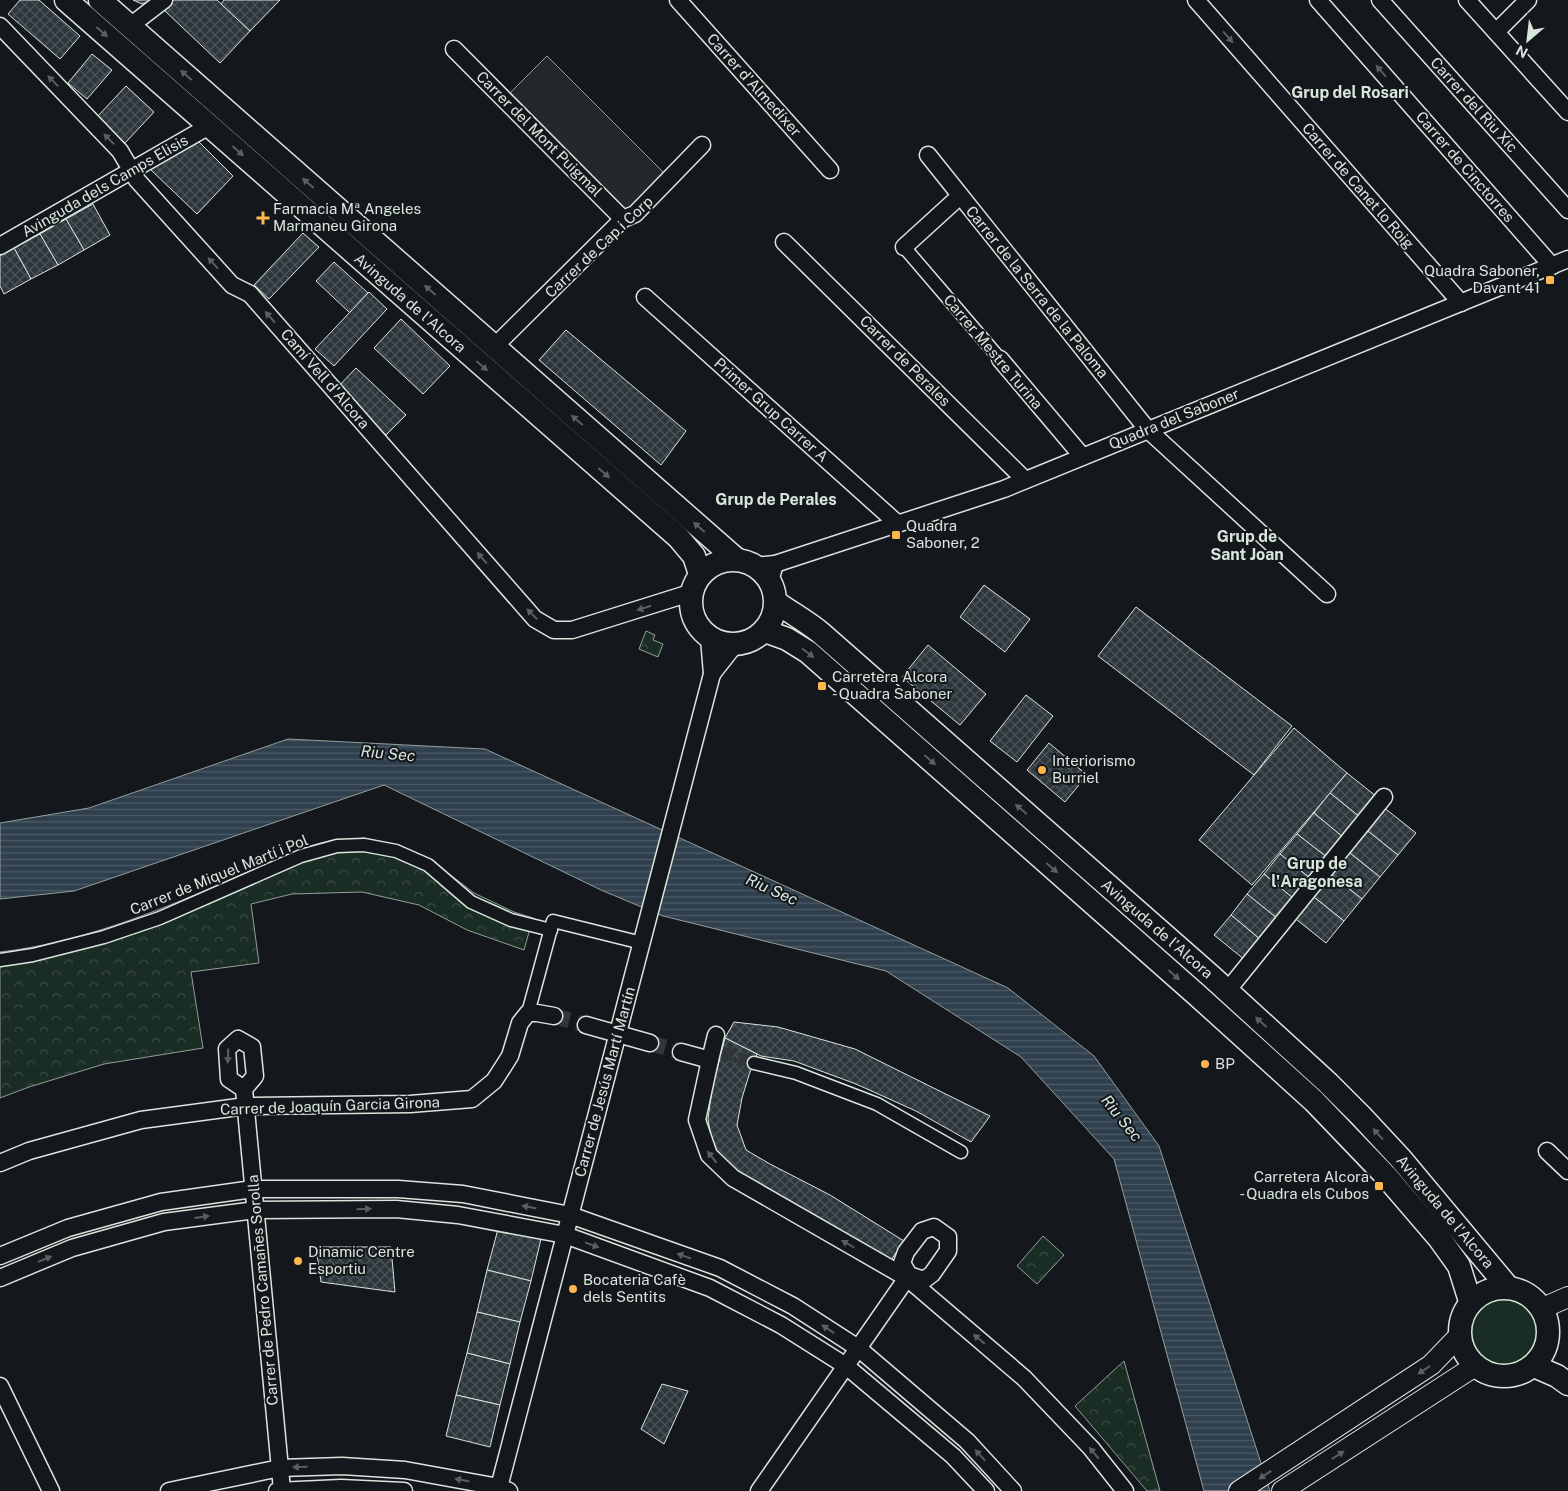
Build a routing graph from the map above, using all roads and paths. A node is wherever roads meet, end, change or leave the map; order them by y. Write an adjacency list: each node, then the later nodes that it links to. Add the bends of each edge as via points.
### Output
1 (66, 0): 15 (main road, Avinguda de l'Alcora, one-way to 15)
2 (100, 0): 11 (main road, Avinguda de l'Alcora)
3 (164, 0): 11 (street)
4 (678, 0): 19 (street, Carrer d'Almedíxer)
5 (1196, 0): 29 (street, Carrer de Canet lo Roig, one-way to 29)
6 (1318, 0): 27 (street, Carrer de Cinctorres, one-way to 6)
7 (1380, 0): 21 (street, Carrer del Riu Xic)
8 (1467, 0): 12 (street)
9 (1528, 0): 12 (street)
10 (0, 26): 18 (street, Camí Vell d'Alcora, one-way to 10, via 120,151)
11 (130, 26): 30 (main road, Avinguda de l'Alcora, one-way to 11)
12 (1496, 32): 14 (street)
13 (454, 49): 22 (street, Carrer del Mont Puigmal)
14 (1568, 112)
15 (209, 126): 18 (street, Avinguda dels Camps Elisis); 37 (main road, Avinguda de l'Alcora, one-way to 37, via 678,537 694,556)
16 (702, 145): 22 (street, Carrer de Cap i Corp, via 635,214)
17 (928, 155): 20 (street, Carrer de la Serra de la Paloma)
18 (132, 170): 24 (street, Avinguda dels Camps Elisis); 37 (street, Camí Vell d'Alcora, one-way to 18, via 572,630 554,630 535,619 250,294 232,285 137,180)
19 (830, 170)
20 (960, 196): 25 (street); 32 (street, Carrer de la Serra de la Paloma)
21 (1568, 210)
22 (623, 219): 30 (street, Carrer de Cap i Corp)
23 (784, 242): 34 (street, Carrer de Perales)
24 (0, 246)
25 (904, 247): 31 (street, Carrer Mestre Turina)
26 (1568, 259): 27 (street, Quadra del Saboner)
27 (1552, 266): 29 (street, Quadra del Saboner)
28 (645, 296): 35 (street, Primer Grup Carrer A)
29 (1461, 303): 32 (street, Quadra del Saboner)
30 (494, 347): 36 (main road, Avinguda de l'Alcora, one-way to 30)
31 (1000, 359): 33 (street, Carrer Mestre Turina)
32 (1147, 430): 33 (street, Quadra del Saboner); 38 (street, Carrer de la Serra de la Paloma)
33 (1082, 456): 34 (street, Quadra del Saboner)
34 (1025, 480): 35 (street, Quadra del Saboner)
35 (898, 524): 36 (street, Quadra del Saboner)
36 (762, 574): 37 (main road, via 716,562); 39 (main road, via 773,618); 47 (main road, Avinguda de l'Alcora, one-way to 36, via 822,634 792,614)
37 (695, 584): 40 (main road, via 690,610 696,626)
38 (1327, 594)
39 (765, 631): 41 (main road, via 751,642); 70 (main road, Avinguda de l'Alcora, one-way to 70, via 808,652 1314,1101 1385,1175 1439,1238 1459,1266)
40 (708, 638): 41 (main road); 42 (street, Carrer de Jesús Martí Martín)
41 (734, 646): 42 (street, Carrer de Jesús Martí Martín)
42 (712, 674): 45 (street, Carrer de Jesús Martí Martín)
43 (1384, 797): 47 (street)
44 (552, 925): 45 (street, Carrer de Miquel Martí i Pol); 46 (street, Carrer de Miquel Martí i Pol, via 511,920 471,902 428,865 396,851 364,845 337,846 301,856 160,918 104,937); 48 (street, Carrer de Joaquín Garcia Girona)
45 (642, 942): 51 (street, Carrer de Jesús Martí Martín)
46 (0, 960)
47 (1227, 991): 68 (main road, Avinguda de l'Alcora, one-way to 47, via 1362,1116)
48 (528, 1013): 49 (street); 56 (street, Carrer de Joaquín Garcia Girona, via 520,1023 510,1056 494,1081 472,1099 410,1104)
49 (554, 1016)
50 (586, 1025): 51 (street)
51 (618, 1034): 52 (street); 63 (street, Carrer de Jesús Martí Martín)
52 (650, 1043)
53 (681, 1052): 66 (street, one-way to 53, via 733,1178 709,1155 697,1120 715,1049)
54 (754, 1063): 58 (street, via 796,1073 877,1104)
55 (244, 1089): 56 (street, Carrer de Pedro Camañes Sorolla)
56 (246, 1106): 59 (street, Carrer de Joaquín Garcia Girona, via 141,1120); 61 (street, Carrer de Pedro Camañes Sorolla)
57 (1547, 1151): 60 (street)
58 (961, 1152)
59 (0, 1163)
60 (1568, 1171)
61 (253, 1189): 62 (street, Carrer de Pedro Camañes Sorolla); 63 (street, one-way to 61, via 463,1194 398,1188); 65 (street, via 161,1202 68,1228)
62 (256, 1210): 64 (street, one-way to 64, via 396,1209 458,1214); 67 (street, one-way to 62, via 72,1248 164,1222); 81 (street, Carrer de Pedro Camañes Sorolla)
63 (570, 1215): 64 (street, Carrer de Jesús Martí Martín); 74 (street, one-way to 63, via 792,1306 720,1268)
64 (565, 1234): 75 (street, one-way to 75, via 710,1288 781,1325); 83 (street, Carrer de Jesús Martí Martín)
65 (0, 1256)
66 (908, 1277): 74 (street); 91 (street, one-way to 66, via 1091,1448 1024,1378)
67 (0, 1278)
68 (1508, 1286): 70 (main road, via 1487,1290); 71 (main road, via 1528,1293)
69 (1568, 1297): 71 (street)
70 (1470, 1301): 72 (main road, via 1461,1317)
71 (1543, 1308): 73 (main road)
72 (1459, 1336): 76 (main road, via 1464,1352); 92 (street, one-way to 92, via 1431,1365)
73 (1549, 1339): 77 (main road, via 1544,1354); 78 (main road)
74 (858, 1348): 75 (street); 90 (street, one-way to 74, via 967,1441)
75 (846, 1366): 88 (street); 89 (street, via 953,1456)
76 (1475, 1366): 77 (main road, via 1494,1376 1515,1376); 82 (street, one-way to 76)
77 (1534, 1366): 79 (main road)
78 (1568, 1370)
79 (1568, 1384)
80 (0, 1386): 84 (street)
81 (280, 1468): 83 (street, one-way to 81, via 405,1470 342,1466); 85 (street); 86 (street, Carrer de Pedro Camañes Sorolla)
82 (1289, 1486)
83 (502, 1490)
84 (51, 1491)
85 (169, 1491)
86 (280, 1491): 87 (street, via 341,1488)
87 (404, 1491)
88 (759, 1491)
89 (986, 1491)
90 (1013, 1491)
91 (1125, 1491)
92 (1240, 1491)

